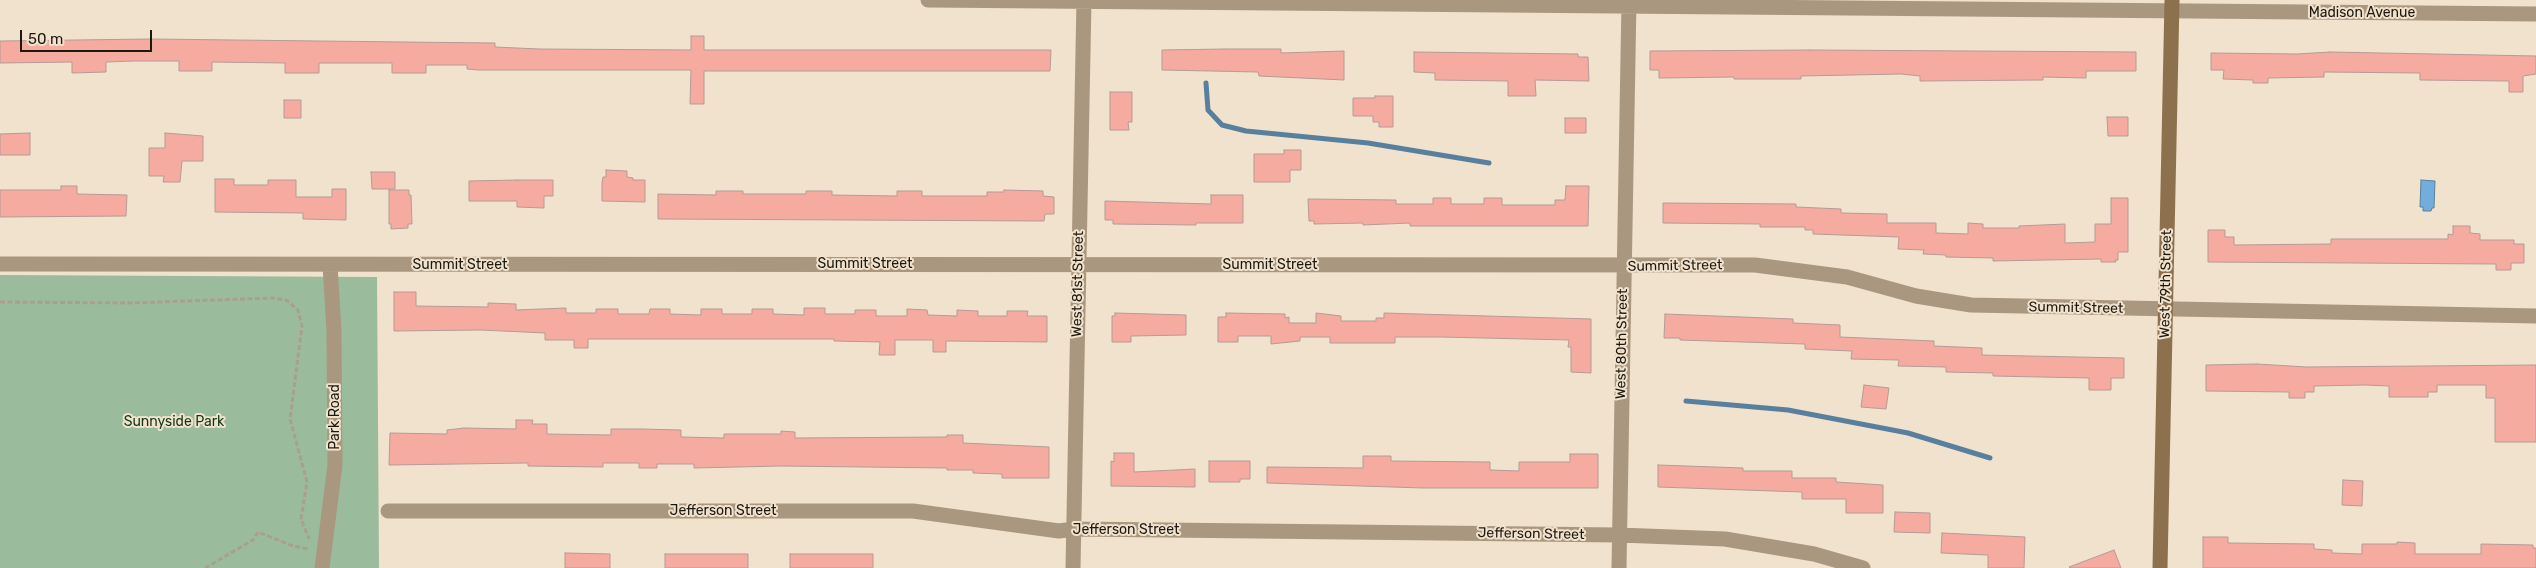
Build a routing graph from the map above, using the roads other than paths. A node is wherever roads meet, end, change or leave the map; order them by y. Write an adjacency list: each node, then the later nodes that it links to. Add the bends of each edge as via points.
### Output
1 (928, 0): 2 (street, Madison Avenue)
2 (1084, 0): 3 (street, Madison Avenue); 7 (street, West 81st Street)
3 (1629, 3): 4 (street, Madison Avenue); 9 (street, West 80th Street)
4 (2172, 6): 5 (street, Madison Avenue); 10 (street, West 79th Street)
5 (2536, 14)
6 (0, 264): 8 (street, Summit Street)
7 (1079, 264): 8 (street, Summit Street); 9 (street, Summit Street); 13 (street, West 81st Street)
8 (330, 265): 15 (street, Park Road, via 335,465)
9 (1623, 267): 10 (street, Summit Street, via 1755,265 1847,277 1916,296 1971,305); 14 (street, West 80th Street)
10 (2166, 310): 11 (street, Summit Street); 19 (street, West 79th Street)
11 (2536, 316)
12 (388, 511): 13 (street, Jefferson Street, via 913,511 1030,528)
13 (1074, 529): 14 (street, Jefferson Street); 16 (street, West 81st Street)
14 (1619, 535): 17 (street, West 80th Street); 18 (street, Jefferson Street, via 1725,539 1814,554)
15 (322, 568)
16 (1073, 568)
17 (1619, 568)
18 (1863, 568)
19 (2160, 568)

